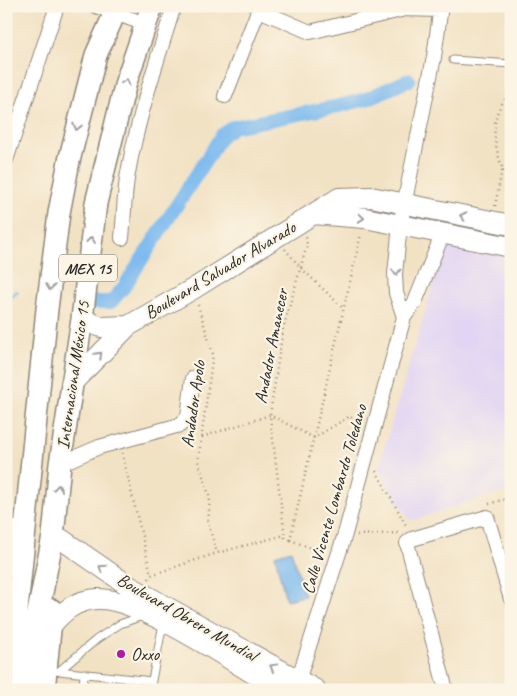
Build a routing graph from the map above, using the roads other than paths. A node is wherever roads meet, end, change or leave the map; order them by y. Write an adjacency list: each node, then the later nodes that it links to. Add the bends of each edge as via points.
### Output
1 (57, 6): 10 (street)
2 (174, 6): 17 (street, via 135,139)
3 (260, 8): 4 (street, via 304,31 316,32 405,9); 9 (street)
4 (441, 8): 12 (street)
5 (110, 9): 6 (street); 25 (main road, Internacional México 15 / MEX 15, one-way to 25, via 68,161 47,309)
6 (149, 15): 20 (main road, Internacional México 15 / MEX 15, one-way to 6, via 96,203 126,82)
7 (453, 60): 8 (lane)
8 (511, 64)
9 (224, 96)
10 (11, 130): 11 (street)
11 (6, 160)
12 (405, 203): 13 (street, Boulevard Salvador Alvarado, via 371,197 344,198 324,206); 14 (street, Boulevard Salvador Alvarado, one-way to 12); 15 (street)
13 (309, 217): 15 (street, Boulevard Salvador Alvarado, one-way to 15, via 365,218); 21 (street, Boulevard Salvador Alvarado)
14 (511, 225)
15 (400, 226): 16 (street, Boulevard Salvador Alvarado); 19 (street, one-way to 19, via 395,274 396,293)
16 (444, 234): 18 (street, Boulevard Salvador Alvarado); 19 (street, Calle Vicente Lombardo Toledano, via 415,302)
17 (122, 238)
18 (511, 246)
19 (404, 318): 36 (street, Calle Vicente Lombardo Toledano, via 338,555)
20 (82, 320): 21 (street, Boulevard Salvador Alvarado, via 101,327); 23 (main road, Internacional México 15 / MEX 15)
21 (128, 326): 23 (street, Boulevard Salvador Alvarado, one-way to 21)
22 (193, 378): 24 (street, via 188,417 180,425 99,447)
23 (71, 384): 24 (main road, Internacional México 15 / MEX 15)
24 (60, 464): 26 (main road, Internacional México 15 / MEX 15, one-way to 24)
25 (27, 505): 28 (main road, via 12,531); 32 (main road, Internacional México 15 / MEX 15)
26 (56, 511): 27 (main road, via 61,520); 32 (main road, Internacional México 15 / MEX 15)
27 (61, 539): 31 (main road); 36 (street, Boulevard Obrero Mundial, one-way to 27, via 148,584 111,574)
28 (6, 564)
29 (511, 599): 43 (street, via 487,517 407,543)
30 (156, 617): 31 (street, Boulevard Obrero Mundial, via 114,601 87,600 69,608); 34 (lane, via 128,620 97,639); 35 (lane); 41 (street, Boulevard Obrero Mundial)
31 (50, 627): 34 (main road)
32 (23, 645): 37 (main road, Internacional México 15 / MEX 15); 38 (main road, Internacional México 15 / MEX 15)
33 (84, 674): 34 (lane); 35 (lane); 39 (lane)
34 (50, 678)
35 (152, 681): 40 (lane)
36 (296, 685): 42 (street, Boulevard Obrero Mundial)
37 (9, 690)
38 (27, 690)
39 (83, 690)
40 (150, 690)
41 (280, 690)
42 (316, 690)
43 (446, 690)

